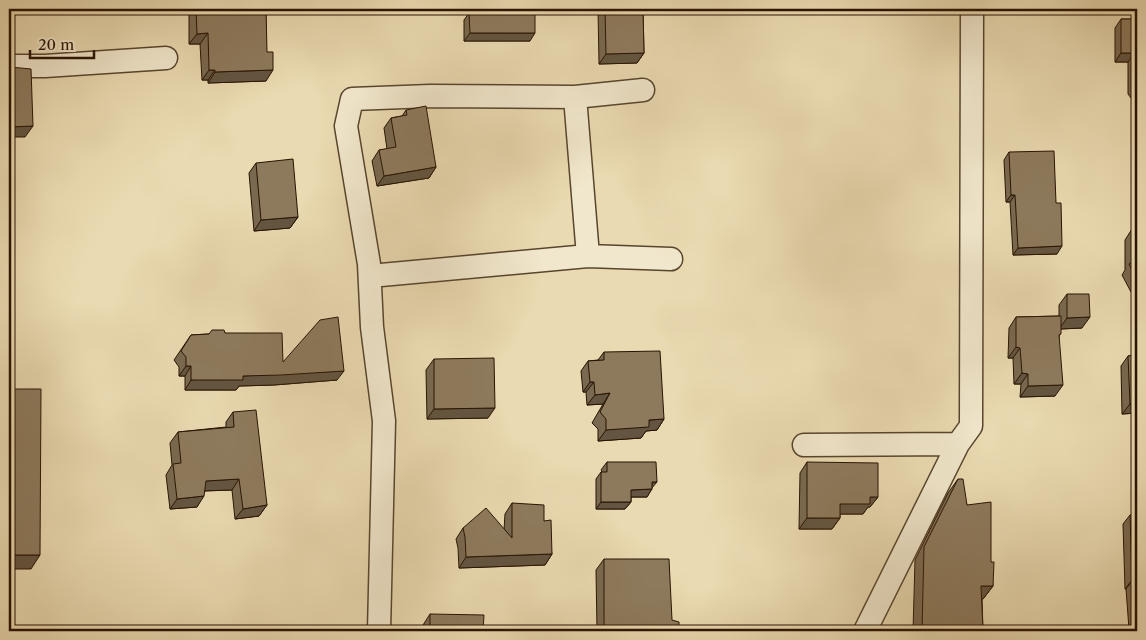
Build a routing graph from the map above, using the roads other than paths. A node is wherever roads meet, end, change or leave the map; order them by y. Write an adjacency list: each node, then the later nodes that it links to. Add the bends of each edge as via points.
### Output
1 (972, 9): 9 (street, via 971,426)
2 (166, 58): 3 (street)
3 (9, 66)
4 (643, 90): 5 (street)
5 (576, 97): 6 (street); 8 (street, via 352,99 346,126)
6 (588, 256): 7 (street); 8 (street)
7 (671, 259)
8 (370, 276): 11 (street, via 372,327 384,421)
9 (958, 444): 10 (street); 12 (street)
10 (804, 445)
11 (379, 631)
12 (865, 631)

